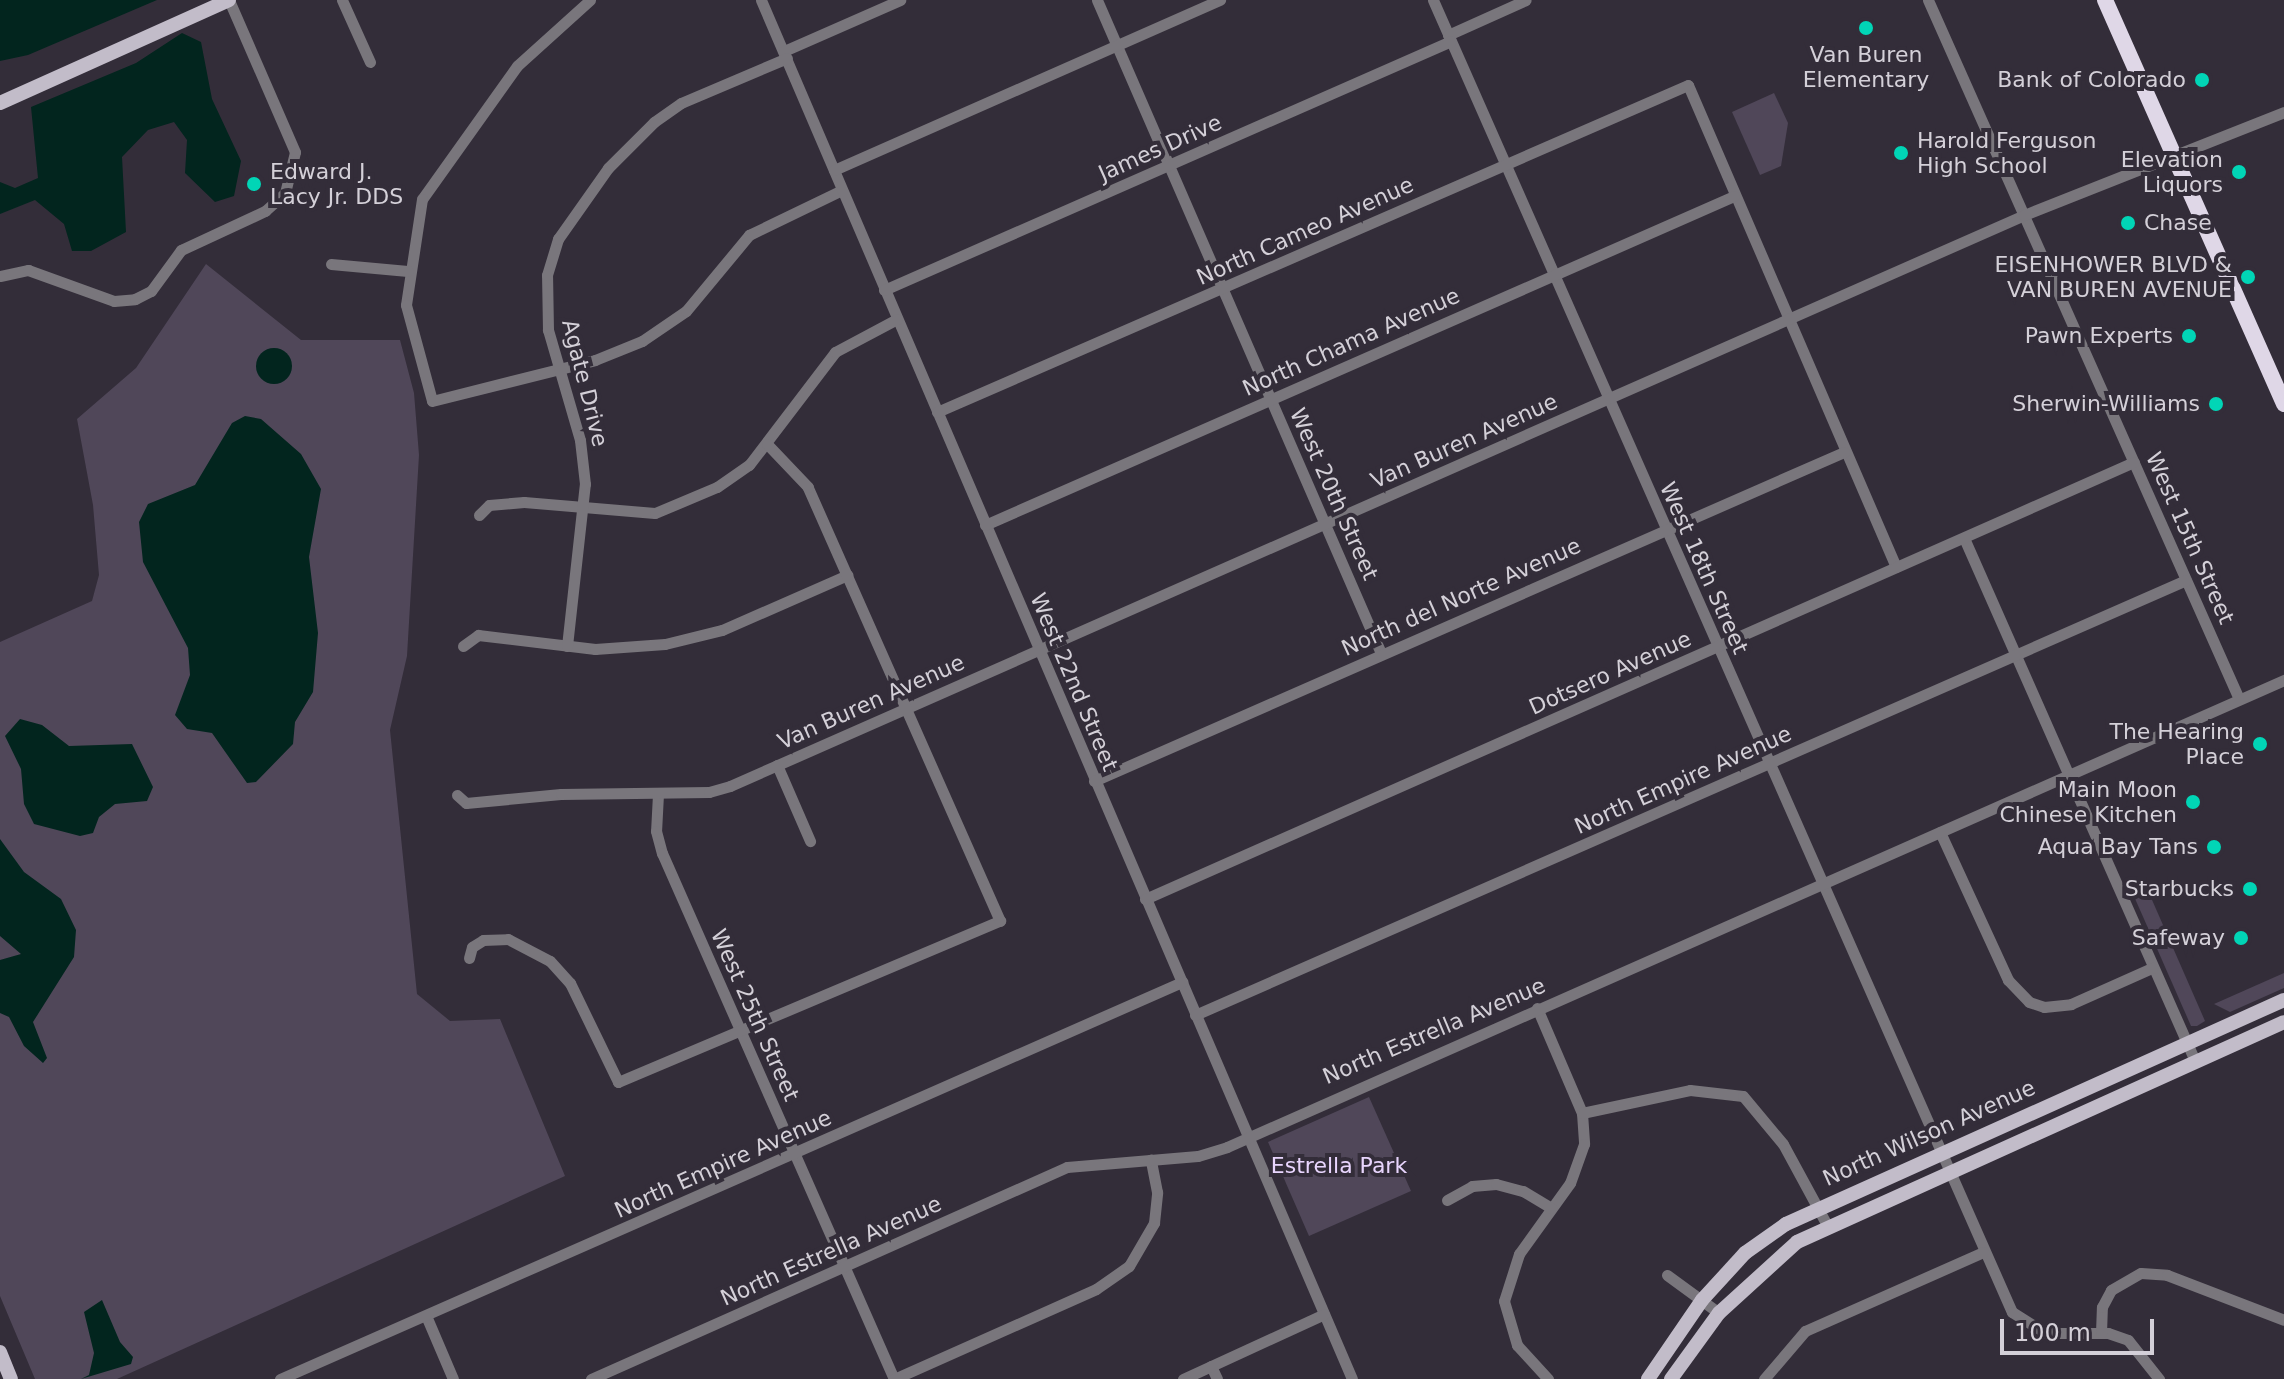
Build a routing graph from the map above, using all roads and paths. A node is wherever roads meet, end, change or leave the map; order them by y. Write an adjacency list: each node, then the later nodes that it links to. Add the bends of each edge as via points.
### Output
1 (229, 0): 16 (main road); 28 (street, via 295,152 285,193 265,211 181,250 151,291 135,299 114,301 28,270)
2 (342, 0): 15 (street)
3 (590, 0): 26 (street, via 517,66 427,187)
4 (761, 0): 14 (street, West 22nd Street)
5 (900, 0): 14 (street, Agate Drive)
6 (1097, 0): 13 (street, West 20th Street)
7 (1220, 0): 13 (street)
8 (1433, 0): 12 (street, West 18th Street)
9 (1526, 0): 12 (street, James Drive)
10 (1928, 0): 24 (street, West 15th Street)
11 (2105, 0): 18 (highway)
12 (1450, 38): 19 (street, West 18th Street); 20 (street, James Drive)
13 (1117, 46): 20 (street, West 20th Street); 21 (street)
14 (785, 55): 21 (street, West 22nd Street); 33 (street, Agate Drive, via 668,111 608,168 558,239 547,275 548,330)
15 (370, 62)
16 (0, 103)
17 (2284, 112): 18 (street, Van Buren Avenue, via 2192,151)
18 (2173, 153): 24 (street, Van Buren Avenue); 36 (highway)
19 (1505, 164): 23 (street, North Cameo Avenue, via 1688,85); 27 (street, West 18th Street); 29 (street, North Cameo Avenue)
20 (1169, 166): 29 (street, West 20th Street); 30 (street, James Drive)
21 (834, 170): 22 (street, West 22nd Street)
22 (842, 190): 30 (street, West 22nd Street); 33 (street, via 749,235 697,300 660,331)
23 (1734, 196): 27 (street, North Chama Avenue); 32 (street)
24 (2024, 215): 32 (street, Van Buren Avenue); 40 (street, West 15th Street)
25 (331, 264): 26 (street)
26 (408, 271): 33 (street, via 407,318 432,401)
27 (1554, 274): 34 (street, North Chama Avenue); 35 (street, West 18th Street)
28 (0, 276)
29 (1222, 289): 34 (street, West 20th Street); 37 (street, North Cameo Avenue)
30 (884, 290): 31 (street, West 22nd Street)
31 (897, 319): 37 (street, West 22nd Street); 38 (street, via 835,352)
32 (1785, 320): 35 (street, Van Buren Avenue); 39 (street)
33 (558, 370): 41 (street, Agate Drive, via 580,440)
34 (1271, 399): 43 (street, West 20th Street); 44 (street, North Chama Avenue)
35 (1608, 399): 43 (street, Van Buren Avenue); 45 (street, West 18th Street)
36 (2284, 404)
37 (937, 412): 44 (street, West 22nd Street)
38 (767, 444): 41 (street, via 733,478 664,510); 48 (street, via 808,487)
39 (1844, 452): 45 (street, North del Norte Avenue); 47 (street)
40 (2134, 462): 46 (street, Dotsero Avenue); 49 (street, West 15th Street)
41 (584, 508): 42 (street, via 499,504); 51 (street, Agate Drive)
42 (479, 515)
43 (1325, 524): 53 (street, Van Buren Avenue); 54 (street, West 20th Street)
44 (985, 525): 53 (street, West 22nd Street)
45 (1666, 530): 52 (street, West 18th Street); 54 (street, North del Norte Avenue)
46 (1964, 538): 47 (street, Dotsero Avenue); 55 (street)
47 (1896, 567): 52 (street, Dotsero Avenue)
48 (847, 575): 51 (street, via 706,635 620,649); 58 (street)
49 (2186, 580): 55 (street, North Empire Avenue); 57 (street, West 15th Street)
50 (463, 646): 51 (street, via 478,635)
51 (567, 646)
52 (1717, 647): 60 (street, West 18th Street); 68 (street, Dotsero Avenue)
53 (1038, 651): 58 (street, Van Buren Avenue); 62 (street, West 22nd Street)
54 (1381, 653): 62 (street, North del Norte Avenue)
55 (2017, 655): 60 (street, North Empire Avenue); 61 (street)
56 (2284, 680): 57 (street, North Estrella Avenue)
57 (2239, 699): 61 (street, North Estrella Avenue)
58 (905, 706): 59 (street, Van Buren Avenue); 77 (street, via 1000,921)
59 (777, 765): 63 (street, Van Buren Avenue, via 718,790); 66 (street)
60 (1769, 765): 67 (street, West 18th Street); 75 (street, North Empire Avenue)
61 (2066, 776): 65 (street, North Estrella Avenue); 70 (street)
62 (1094, 781): 68 (street, West 22nd Street)
63 (658, 794): 64 (street, Van Buren Avenue, via 561,794 466,803); 77 (street, West 25th Street, via 658,841)
64 (457, 795)
65 (1940, 832): 67 (street, North Estrella Avenue); 70 (street, via 2008,980 2029,1002 2044,1007 2071,1004)
66 (810, 841)
67 (1821, 883): 73 (street, North Estrella Avenue); 83 (street, West 18th Street)
68 (1145, 899): 71 (street, West 22nd Street)
69 (469, 958): 77 (street, via 476,944 499,939 520,943 550,961 575,992 615,1082)
70 (2152, 968): 79 (street)
71 (1182, 982): 75 (street, West 22nd Street); 84 (street, North Empire Avenue)
72 (2284, 1000): 79 (main road, North Wilson Avenue)
73 (1537, 1008): 81 (street); 82 (street, North Estrella Avenue)
74 (2284, 1013): 78 (main road)
75 (1195, 1015): 82 (street, West 22nd Street)
76 (2284, 1022): 78 (main road, North Wilson Avenue)
77 (741, 1031): 84 (street, West 25th Street)
78 (2263, 1031): 80 (main road, North Wilson Avenue)
79 (2186, 1043): 80 (street); 83 (main road, North Wilson Avenue)
80 (2195, 1061): 86 (main road, North Wilson Avenue)
81 (1582, 1113): 88 (street, via 1690,1090 1743,1096 1783,1144); 89 (street, via 1583,1156)
82 (1248, 1137): 85 (street, North Estrella Avenue, via 1216,1152); 96 (street, West 22nd Street)
83 (1939, 1152): 86 (street, West 18th Street); 88 (main road, North Wilson Avenue)
84 (794, 1155): 92 (street, West 25th Street); 97 (street, North Empire Avenue)
85 (1151, 1160): 92 (street, North Estrella Avenue, via 1067,1167); 106 (street, via 1157,1192 1154,1223 1129,1266 1096,1289)
86 (1947, 1172): 90 (main road, North Wilson Avenue); 91 (street)
87 (1447, 1200): 89 (street, via 1472,1186 1496,1184 1523,1191)
88 (1816, 1207): 90 (street); 94 (main road, North Wilson Avenue, via 1745,1253)
89 (1551, 1208): 110 (street, via 1519,1254 1504,1301 1517,1345)
90 (1827, 1225): 95 (main road, North Wilson Avenue, via 1767,1264)
91 (1983, 1252): 99 (street, via 2022,1323 2045,1333); 113 (street, via 1805,1331)
92 (845, 1267): 105 (street, North Estrella Avenue); 106 (street, West 25th Street)
93 (1667, 1275): 94 (street)
94 (1702, 1300): 95 (street); 111 (main road, North Wilson Avenue)
95 (1719, 1313): 112 (main road, North Wilson Avenue)
96 (1324, 1314): 101 (street); 109 (street, West 22nd Street)
97 (427, 1318): 103 (street, North Empire Avenue); 104 (street)
98 (2284, 1320): 99 (street, via 2167,1275 2141,1273 2111,1290 2102,1307)
99 (2101, 1333): 114 (street, via 2136,1346)
100 (0, 1352): 102 (main road)
101 (1211, 1366): 107 (street); 108 (street)
102 (11, 1379)
103 (280, 1379)
104 (453, 1379)
105 (591, 1379)
106 (894, 1379)
107 (1183, 1379)
108 (1217, 1379)
109 (1352, 1379)
110 (1548, 1379)
111 (1648, 1379)
112 (1671, 1379)
113 (1764, 1379)
114 (2159, 1379)

